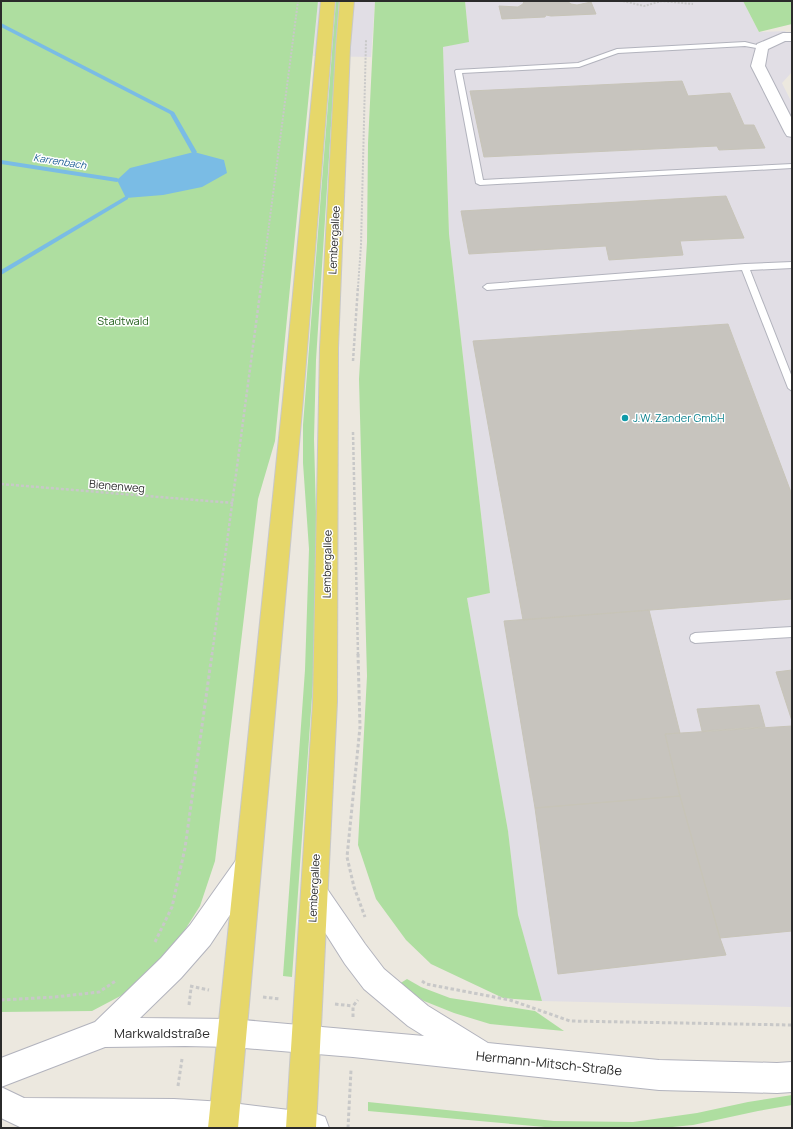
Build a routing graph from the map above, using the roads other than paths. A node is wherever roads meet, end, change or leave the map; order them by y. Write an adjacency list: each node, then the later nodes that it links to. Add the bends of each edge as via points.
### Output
1 (328, 1): 13 (main road)
2 (346, 1): 14 (main road, Lembergallee, via 329,348 325,702)
3 (792, 37): 4 (street, via 783,37)
4 (762, 47): 5 (street, via 758,66); 6 (lane, via 745,44 617,51 580,65 458,71 480,183)
5 (792, 133)
6 (792, 166)
7 (792, 265): 8 (lane)
8 (745, 267): 9 (lane); 10 (lane)
9 (487, 288)
10 (792, 388)
11 (792, 632): 12 (lane)
12 (695, 638)
13 (248, 865): 15 (main road, via 200,936); 16 (main road)
14 (314, 892): 17 (main road, Lembergallee); 18 (main road, via 374,979 418,1016)
15 (105, 1033): 16 (main road, Markwaldstraße); 19 (main road, Markwaldstraße)
16 (232, 1033): 17 (main road, Markwaldstraße); 22 (main road)
17 (306, 1040): 18 (main road, Hermann-Mitsch-Straße); 23 (main road, Lembergallee)
18 (484, 1056): 20 (main road, Hermann-Mitsch-Straße, via 658,1075)
19 (1, 1073)
20 (792, 1077)
21 (22, 1114): 22 (main road, via 174,1114)
22 (223, 1122): 23 (main road)
23 (306, 1128)

